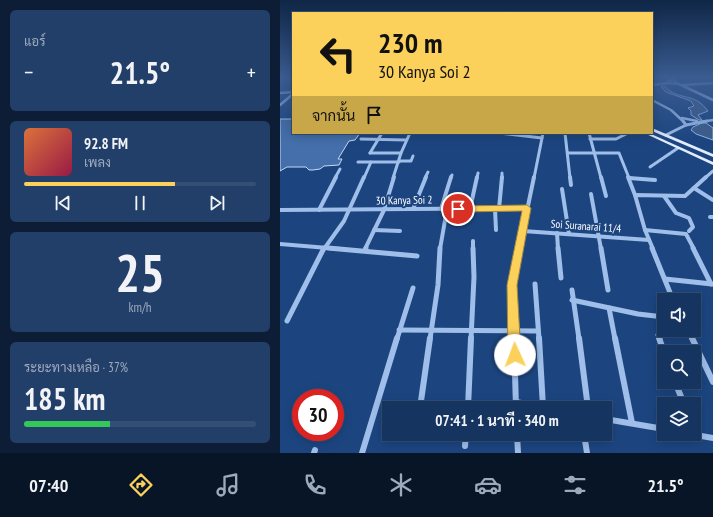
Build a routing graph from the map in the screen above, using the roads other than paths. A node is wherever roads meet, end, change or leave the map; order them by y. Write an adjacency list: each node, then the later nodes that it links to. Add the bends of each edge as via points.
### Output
1 (287, 98): 3 (street)
2 (653, 100): 4 (street)
3 (280, 105)
4 (680, 117): 6 (street); 7 (street)
5 (713, 120): 6 (street)
6 (699, 122): 7 (street)
7 (686, 125): 17 (street)
8 (653, 129): 17 (main road)
9 (381, 134): 20 (street)
10 (409, 134): 21 (street)
11 (520, 134): 16 (street)
12 (565, 134): 25 (street)
13 (589, 134): 19 (street)
14 (626, 134): 19 (street, via 616,139)
15 (648, 134): 22 (main road)
16 (542, 135): 50 (street)
17 (666, 135): 22 (main road); 28 (main road)
18 (361, 139): 20 (street)
19 (590, 139): 26 (street)
20 (378, 140): 21 (street); 24 (street, via 370,153)
21 (406, 140): 24 (street)
22 (660, 140): 23 (main road)
23 (678, 148): 32 (main road); 33 (street)
24 (401, 153): 29 (street)
25 (568, 153): 26 (street); 42 (street)
26 (594, 153): 40 (street, via 619,153); 47 (street)
27 (413, 156): 29 (street, via 410,161)
28 (713, 156)
29 (399, 161): 31 (street); 58 (street)
30 (358, 162): 31 (street)
31 (371, 162): 57 (street)
32 (713, 164)
33 (650, 167)
34 (340, 169): 56 (street)
35 (713, 171): 43 (street)
36 (428, 172): 51 (street)
37 (478, 173): 53 (street)
38 (502, 173): 54 (street)
39 (452, 175): 52 (street)
40 (629, 178): 41 (street); 46 (street)
41 (655, 180)
42 (571, 185)
43 (694, 188): 48 (street, via 685,196); 49 (street)
44 (562, 189): 66 (street)
45 (591, 194): 67 (street)
46 (636, 195): 48 (street); 61 (street)
47 (606, 196)
48 (664, 196): 64 (street, via 676,213 689,218 693,227)
49 (713, 200)
50 (527, 208): 54 (street, 30 Kanya Soi 2); 63 (street)
51 (413, 209): 52 (street, 30 Kanya Soi 2); 58 (street, 30 Kanya Soi 2)
52 (444, 209): 53 (street, 30 Kanya Soi 2); 88 (street)
53 (470, 209): 54 (street, 30 Kanya Soi 2)
54 (497, 209): 60 (street)
55 (280, 210): 56 (street, 30 Kanya Soi 2)
56 (319, 210): 57 (street, 30 Kanya Soi 2)
57 (350, 210): 58 (street, 30 Kanya Soi 2); 71 (street)
58 (384, 210): 59 (street)
59 (374, 230): 62 (street); 72 (street)
60 (496, 230)
61 (646, 230): 68 (street); 77 (street, via 686,234)
62 (400, 231)
63 (522, 231): 65 (street, Soi Suranarai 11/4); 87 (street, via 512,285)
64 (689, 231)
65 (557, 233): 66 (street, Soi Suranarai 11/4); 74 (street)
66 (569, 234): 67 (street, Soi Suranarai 11/4)
67 (597, 236): 68 (street, Soi Suranarai 11/4); 80 (street)
68 (649, 240): 75 (street)
69 (473, 241): 89 (street)
70 (280, 244): 71 (street)
71 (325, 247): 72 (street); 85 (street)
72 (365, 250): 73 (street)
73 (417, 256)
74 (562, 278)
75 (665, 279): 77 (street); 81 (street)
76 (535, 284): 90 (street)
77 (712, 284)
78 (412, 288): 86 (street)
79 (572, 290): 82 (street)
80 (608, 290)
81 (670, 293)
82 (572, 300): 83 (street); 97 (street)
83 (609, 308): 84 (street); 99 (street)
84 (657, 316)
85 (286, 321)
86 (399, 330): 88 (street); 107 (street)
87 (514, 330): 89 (street); 90 (street); 95 (street)
88 (432, 331): 89 (street); 93 (street)
89 (472, 331): 94 (street)
90 (538, 331): 96 (street)
91 (691, 337): 92 (street)
92 (713, 382)
93 (421, 401)
94 (468, 401)
95 (516, 401)
96 (544, 401)
97 (587, 401)
98 (612, 420): 99 (street)
99 (632, 424): 100 (street)
100 (657, 428)
101 (701, 436): 102 (street)
102 (713, 438)
103 (465, 441): 106 (street)
104 (517, 441): 108 (street)
105 (585, 441): 109 (street)
106 (465, 446)
107 (362, 453)
108 (518, 453)
109 (587, 453)

